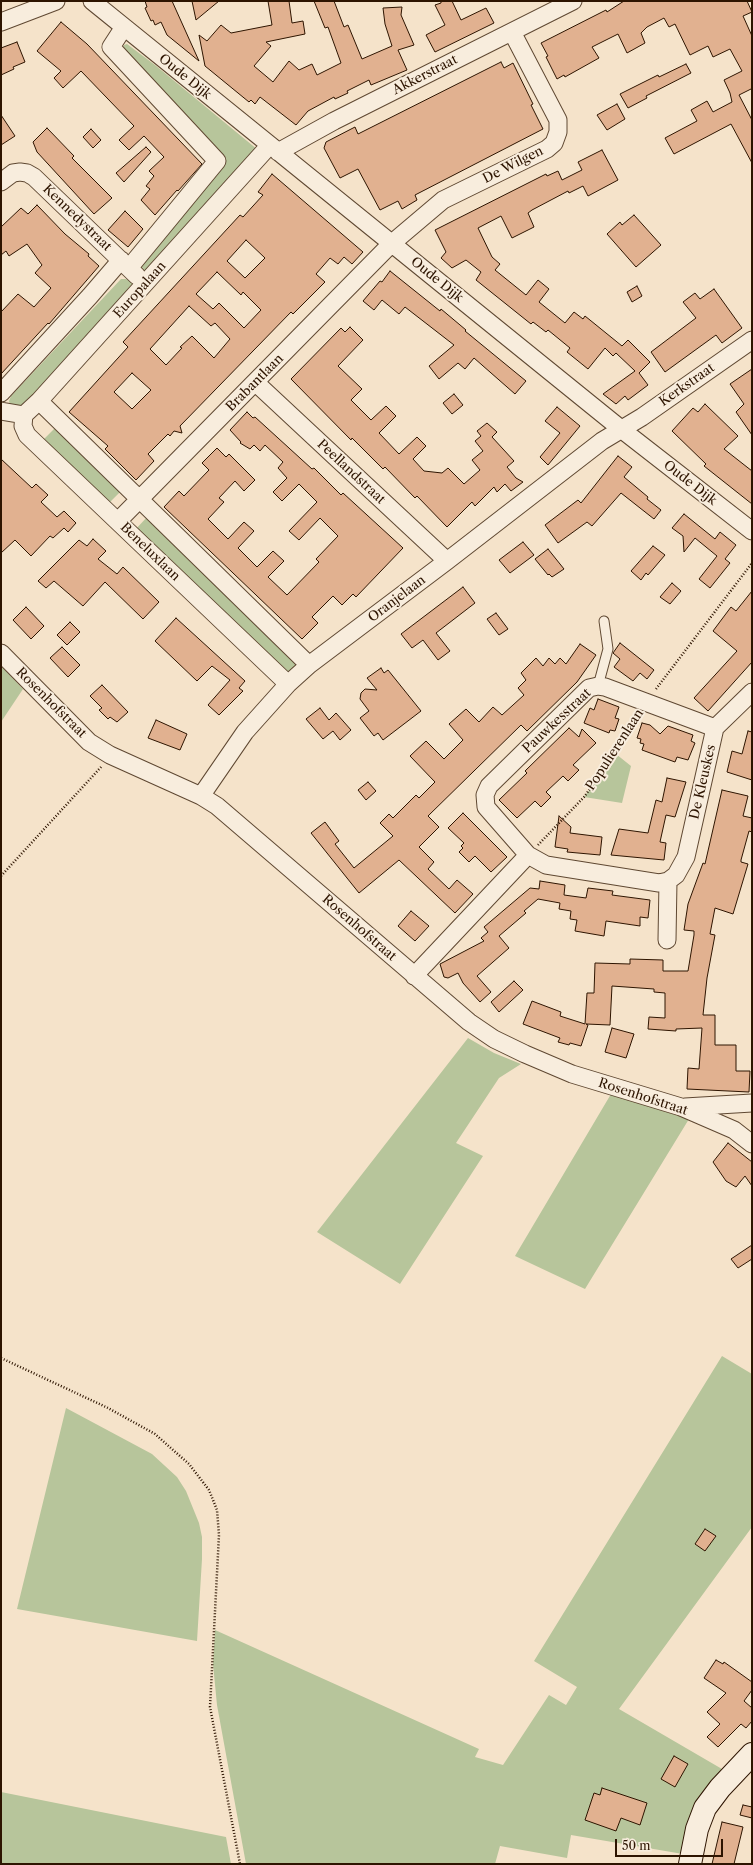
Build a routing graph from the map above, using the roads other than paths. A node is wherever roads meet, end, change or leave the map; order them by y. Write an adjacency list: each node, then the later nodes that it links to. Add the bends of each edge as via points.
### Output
1 (56, 1): 4 (street)
2 (92, 1): 5 (street, Oude Dijk)
3 (573, 1): 6 (street, Akkerstraat)
4 (1, 22)
5 (124, 27): 7 (street, Oude Dijk); 10 (street, Europalaan, via 111,47 217,161)
6 (512, 32): 7 (street, Akkerstraat); 9 (street, De Wilgen, via 558,120 558,132 554,143 547,149 443,200)
7 (274, 149): 9 (street, Oude Dijk); 11 (street, Europalaan)
8 (1, 182): 10 (street, Kennedystraat, via 13,173 27,173 34,177)
9 (391, 244): 13 (street, Brabantlaan); 18 (street, Oude Dijk)
10 (125, 264): 11 (street, Kennedystraat); 14 (street, Europalaan, via 90,296)
11 (146, 284): 15 (street, Europalaan)
12 (752, 340): 18 (street, Kerkstraat)
13 (255, 382): 19 (street, Brabantlaan); 22 (street, Peellandstraat)
14 (1, 393)
15 (39, 401): 17 (street, Europalaan); 19 (street)
16 (1, 410): 17 (street)
17 (24, 415): 20 (street, Beneluxlaan, via 23,426 27,435)
18 (621, 429): 21 (street, Oude Dijk); 22 (street, Oranjelaan)
19 (139, 500): 20 (street, Brabantlaan); 25 (street)
20 (118, 521): 26 (street, Beneluxlaan)
21 (752, 531)
22 (448, 561): 25 (street, Oranjelaan)
23 (604, 621): 27 (lane, via 608,648)
24 (1, 653): 30 (street, Rosenhofstraat, via 89,742 110,755)
25 (309, 665): 26 (street, Oranjelaan)
26 (288, 684): 30 (street, Oranjelaan, via 245,732)
27 (598, 686): 29 (street, Pauwkesstraat); 31 (street, Pauwkesstraat, via 589,688 489,786 485,795 486,807)
28 (752, 692): 29 (street, De Kleuskes)
29 (715, 728): 32 (street, De Kleuskes, via 686,857 676,875)
30 (201, 796): 34 (street, Rosenhofstraat, via 217,806)
31 (528, 855): 32 (street, via 546,865 659,882); 34 (street)
32 (668, 880): 33 (street)
33 (667, 940)
34 (414, 976): 36 (street, Rosenhofstraat, via 469,1022 494,1039 572,1074)
35 (747, 1103): 36 (street); 37 (street)
36 (681, 1108): 37 (street, Rosenhofstraat)
37 (734, 1130): 38 (street, Rosenhofstraat)
38 (752, 1144)
39 (752, 1754): 40 (street, via 705,1808 697,1829)
40 (690, 1864)

